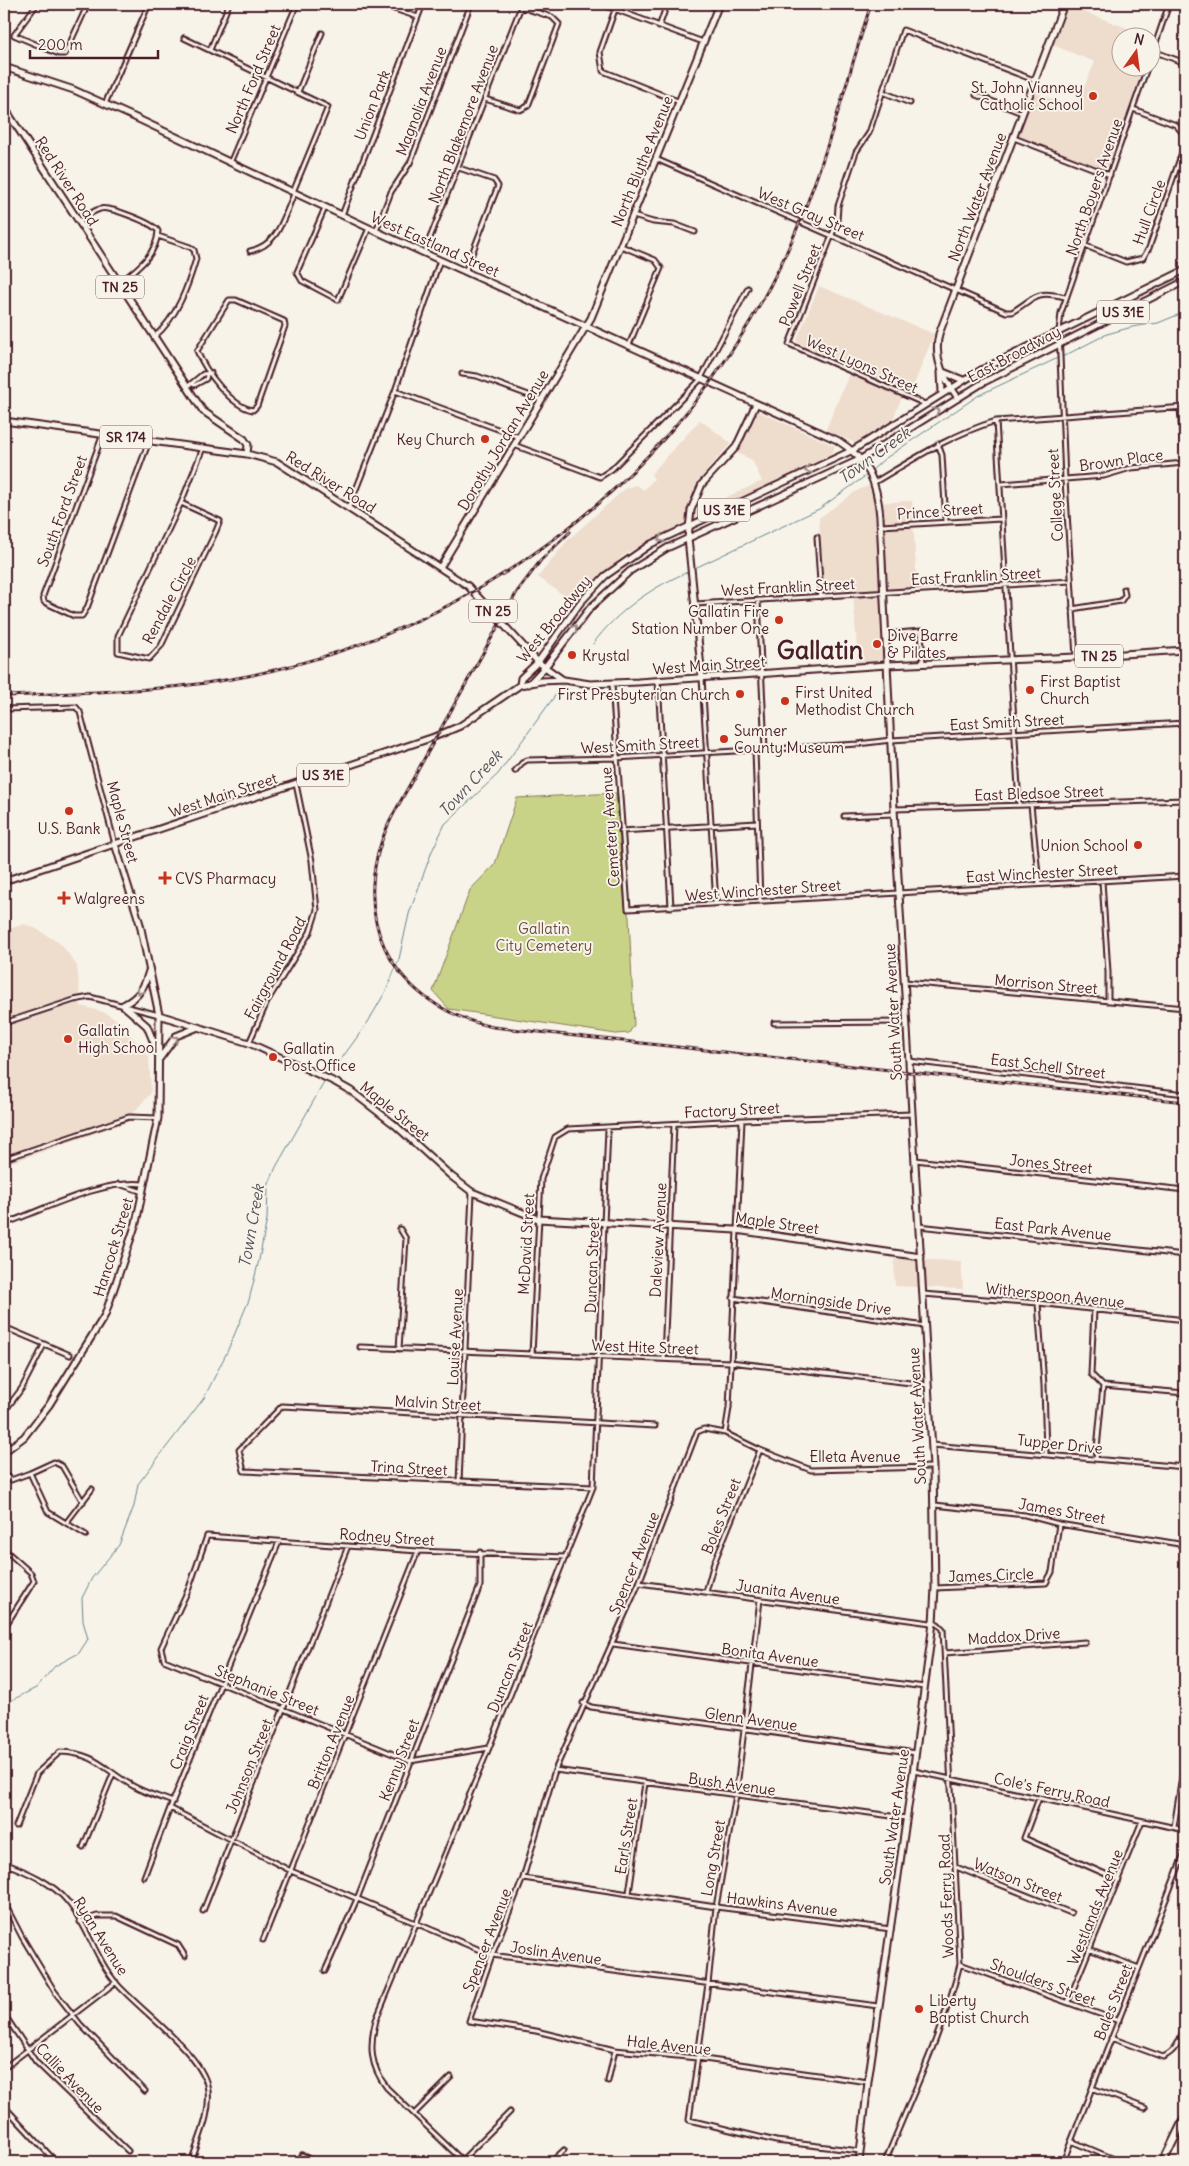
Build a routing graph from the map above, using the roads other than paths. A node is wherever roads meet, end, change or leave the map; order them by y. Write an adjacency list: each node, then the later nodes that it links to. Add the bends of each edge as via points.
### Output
1 (37, 4): 2 (street, via 14,35 59,54 66,54)
2 (88, 4)
3 (150, 4): 36 (street)
4 (229, 4): 23 (street)
5 (297, 4): 27 (street, North Ford Street)
6 (379, 4): 17 (street)
7 (422, 4): 17 (street, Union Park)
8 (470, 4): 53 (street, Magnolia Avenue, via 410,163 391,192)
9 (601, 4): 16 (street)
10 (618, 4): 16 (street)
11 (667, 4): 18 (street)
12 (719, 4): 22 (main road, North Blythe Avenue)
13 (1064, 4): 29 (main road, North Water Avenue)
14 (1169, 4): 19 (street)
15 (522, 5): 33 (street, North Blakemore Avenue); 33 (street, via 552,17 559,24 528,106 520,110)
16 (615, 9): 18 (street); 34 (street, via 600,52 603,71)
17 (418, 17): 49 (street, Union Park)
18 (659, 27): 22 (street)
19 (1161, 28)
20 (322, 33): 30 (street)
21 (184, 38): 23 (street)
22 (703, 42): 34 (main road, North Blythe Avenue)
23 (210, 50): 27 (street)
24 (1162, 56): 25 (street)
25 (1185, 63)
26 (4, 67): 36 (main road, West Eastland Street, via 61,85)
27 (266, 76): 30 (street); 44 (street, North Ford Street)
28 (1144, 78): 38 (street, North Boyers Avenue)
29 (1034, 80): 31 (street, Powell Street, via 903,30); 39 (main road, North Water Avenue)
30 (298, 92): 47 (street, via 328,107)
31 (883, 92): 35 (street); 55 (street, Powell Street, via 869,133 856,152)
32 (976, 95): 39 (street)
33 (485, 99): 45 (street, North Blakemore Avenue)
34 (680, 102): 43 (main road, North Blythe Avenue)
35 (910, 103)
36 (105, 104): 44 (main road, West Eastland Street)
37 (4, 107): 51 (main road, Red River Road / TN 25)
38 (1133, 109): 40 (street, via 1176,125); 46 (street, North Boyers Avenue)
39 (1022, 113): 41 (main road, North Water Avenue)
40 (1185, 136)
41 (1013, 138): 46 (street); 67 (main road, North Water Avenue)
42 (1185, 144): 58 (street, Hull Circle, via 1143,258 1126,262)
43 (656, 159): 50 (main road, North Blythe Avenue); 55 (street, West Gray Street)
44 (230, 164): 47 (main road, West Eastland Street)
45 (459, 168): 60 (street, North Blakemore Avenue); 63 (street, via 494,180 498,186)
46 (1110, 175): 58 (street, North Boyers Avenue)
47 (294, 193): 48 (main road, West Eastland Street); 59 (street, via 273,240)
48 (325, 208): 49 (main road, West Eastland Street); 52 (street, via 297,272 302,281 338,300)
49 (342, 215): 52 (main road, West Eastland Street)
50 (633, 216): 54 (street); 57 (main road, North Blythe Avenue)
51 (79, 222): 56 (street, via 94,212 108,209 156,227); 65 (main road, Red River Road / TN 25)
52 (369, 228): 53 (main road, West Eastland Street)
53 (376, 231): 60 (main road, West Eastland Street)
54 (695, 232)
55 (832, 235): 67 (street, West Gray Street); 73 (street, Powell Street)
56 (158, 236): 65 (street, via 144,263); 71 (street, via 190,247 196,259 176,310)
57 (621, 246): 69 (main road, North Blythe Avenue); 74 (street, via 655,260 661,268)
58 (1086, 246): 68 (street, North Boyers Avenue)
59 (250, 251)
60 (424, 253): 61 (main road, West Eastland Street)
61 (440, 260): 63 (main road, West Eastland Street); 82 (street)
62 (1185, 270): 70 (main road, East Broadway / US 31E)
63 (465, 272): 69 (main road, West Eastland Street)
64 (1185, 281): 72 (main road, East Broadway / US 31E)
65 (118, 284): 71 (main road, Red River Road / TN 25)
66 (748, 288): 78 (street)
67 (956, 290): 68 (street, West Gray Street, via 1006,312 1012,312 1035,295 1046,293); 75 (main road, North Water Avenue, via 937,342)
68 (1065, 297): 70 (street, North Boyers Avenue)
69 (587, 326): 74 (main road, West Eastland Street); 85 (main road, Dorothy Jordan Avenue)
70 (1059, 331): 72 (street, College Street); 79 (main road, East Broadway / US 31E)
71 (154, 337): 80 (main road, Red River Road / TN 25)
72 (1060, 343): 84 (main road, East Broadway / US 31E); 90 (street, College Street)
73 (789, 344): 87 (street, West Lyons Street)
74 (629, 345): 78 (main road, West Eastland Street)
75 (942, 372): 79 (main road); 81 (main road, North Water Avenue); 83 (main road)
76 (211, 373): 76 (street, via 197,351 229,300 284,321 285,326 255,409 249,410 233,401); 80 (street, via 206,379)
77 (462, 374): 85 (street, via 477,376)
78 (700, 380): 86 (main road, West Eastland Street); 97 (street, via 612,470 600,477)
79 (963, 380): 81 (main road, East Broadway / US 31E)
80 (189, 386): 100 (main road, Red River Road / TN 25, via 209,416 244,439 248,445)
81 (951, 388): 83 (main road, East Broadway / US 31E); 84 (main road, North Water Avenue)
82 (395, 391): 94 (street); 108 (street)
83 (942, 393): 87 (main road, East Broadway / US 31E)
84 (958, 398): 101 (main road, East Broadway / US 31E, one-way to 84)
85 (542, 400): 94 (main road, Dorothy Jordan Avenue)
86 (756, 404): 99 (main road, West Eastland Street); 111 (main road, via 736,448 702,484 691,510)
87 (926, 405): 99 (main road, East Broadway / US 31E)
88 (1185, 407): 89 (street)
89 (1180, 408): 90 (street); 102 (street)
90 (1063, 415): 92 (street); 105 (street, College Street)
91 (4, 421): 93 (main road, SR 174)
92 (996, 421): 96 (street); 106 (street)
93 (103, 434): 95 (main road, SR 174); 95 (street, South Ford Street, via 43,596 44,602 74,616 82,616 87,608)
94 (519, 437): 97 (main road, Dorothy Jordan Avenue)
95 (148, 441): 98 (main road, SR 174)
96 (938, 444): 104 (street); 110 (street, via 942,455)
97 (514, 445): 115 (main road, Dorothy Jordan Avenue)
98 (203, 448): 100 (main road, SR 174); 107 (street, Rendale Circle)
99 (853, 450): 101 (main road); 111 (main road, West Broadway / US 31E, one-way to 111)
100 (247, 454): 108 (main road, Red River Road / TN 25, via 277,462)
101 (860, 459): 104 (main road); 114 (main road, US 31E)
102 (1184, 463): 103 (street); 105 (street, Brown Place)
103 (1185, 472)
104 (874, 480): 112 (main road)
105 (1064, 480): 106 (street, Brown Place); 117 (street, College Street)
106 (1000, 484): 109 (street)
107 (181, 503): 107 (street, Rendale Circle, via 118,636 118,652 149,659 161,646 216,531 220,521)
108 (349, 507): 115 (main road, Red River Road / TN 25)
109 (1001, 519): 110 (street, Prince Street); 118 (street)
110 (946, 522): 112 (street, Prince Street)
111 (689, 526): 114 (main road); 116 (main road, West Broadway / US 31E, one-way to 116, via 651,544)
112 (880, 526): 121 (main road)
113 (817, 537): 122 (street)
114 (688, 538): 119 (main road, US 31E, via 630,571); 124 (main road)
115 (441, 566): 130 (main road, Red River Road / TN 25, via 475,591)
116 (601, 580): 119 (main road); 130 (main road, West Broadway / US 31E, via 580,603)
117 (1071, 581): 118 (street, East Franklin Street); 125 (street, College Street)
118 (1005, 586): 121 (street, East Franklin Street); 129 (street)
119 (610, 588): 133 (main road, US 31E, one-way to 119, via 590,608)
120 (1124, 589): 125 (street, via 1121,602)
121 (883, 593): 122 (street, West Franklin Street); 126 (main road)
122 (820, 596): 123 (street, West Franklin Street)
123 (758, 600): 124 (street, West Franklin Street); 134 (street)
124 (694, 604): 135 (main road)
125 (1072, 610): 128 (street, College Street)
126 (885, 634): 131 (street, via 921,631); 132 (main road)
127 (1185, 650): 128 (main road, TN 25)
128 (1076, 657): 129 (main road, TN 25)
129 (1012, 660): 131 (main road, TN 25); 143 (street)
130 (538, 662): 133 (main road, Red River Road / TN 25); 140 (main road, West Broadway / US 31E, via 521,678)
131 (923, 663): 132 (main road, TN 25)
132 (887, 665): 134 (main road, West Main Street / TN 25); 144 (main road, South Water Avenue)
133 (545, 667): 136 (main road, Red River Road / TN 25); 138 (main road, West Broadway / US 31E)
134 (760, 674): 135 (main road, West Main Street / TN 25); 145 (street)
135 (702, 678): 137 (main road, West Main Street / TN 25); 147 (street)
136 (564, 680): 138 (main road, West Main Street); 139 (main road, West Main Street / TN 25)
137 (658, 681): 139 (main road, West Main Street / TN 25); 148 (street)
138 (529, 684): 140 (main road, West Main Street / US 31E)
139 (612, 684): 149 (street, Cemetery Avenue)
140 (520, 685): 151 (main road, West Main Street / US 31E, via 454,729)
141 (4, 709): 161 (street, Maple Street, via 76,707 80,712)
142 (1185, 723): 143 (street, East Smith Street)
143 (1015, 733): 144 (street, East Smith Street); 153 (street)
144 (891, 740): 145 (street, West Smith Street); 155 (main road, South Water Avenue)
145 (765, 749): 146 (street, West Smith Street)
146 (755, 750): 147 (street, West Smith Street); 157 (street)
147 (707, 753): 148 (street, West Smith Street); 158 (street)
148 (662, 754): 149 (street, West Smith Street); 159 (street)
149 (616, 758): 150 (street, West Smith Street, via 527,760); 160 (street, Cemetery Avenue)
150 (515, 771)
151 (296, 784): 161 (main road, West Main Street / US 31E); 181 (street, Fairground Road, via 312,861 317,910 310,932 268,1000)
152 (1185, 800): 154 (street, East Bledsoe Street)
153 (1019, 805): 154 (street, East Bledsoe Street); 155 (street, East Bledsoe Street)
154 (1031, 805): 165 (street)
155 (894, 812): 156 (street, East Bledsoe Street); 166 (main road, South Water Avenue)
156 (844, 816)
157 (757, 823): 158 (street); 167 (street)
158 (712, 827): 159 (street); 168 (street)
159 (668, 828): 160 (street); 169 (street)
160 (621, 831): 170 (street, Cemetery Avenue)
161 (114, 844): 163 (main road, US 31E); 171 (main road, Maple Street, via 140,924)
162 (1185, 876): 164 (street, East Winchester Street)
163 (4, 880)
164 (1102, 881): 165 (street, East Winchester Street); 173 (street)
165 (1039, 884): 166 (street, East Winchester Street)
166 (899, 892): 167 (street, West Winchester Street); 172 (main road, South Water Avenue)
167 (760, 900): 168 (street, West Winchester Street)
168 (716, 904): 169 (street, West Winchester Street)
169 (671, 907): 170 (street, West Winchester Street)
170 (628, 909)
171 (150, 969): 174 (main road, one-way to 174, via 140,992); 176 (main road, Maple Street)
172 (904, 982): 173 (street, Morrison Street); 178 (main road, South Water Avenue)
173 (1108, 1000): 175 (street, Morrison Street)
174 (123, 1005): 176 (street); 179 (street, via 82,998); 182 (main road, via 150,1031)
175 (1185, 1008)
176 (159, 1015): 180 (main road, Maple Street); 182 (main road, Hancock Street)
177 (774, 1022): 178 (street)
178 (906, 1022): 183 (main road, South Water Avenue)
179 (4, 1023)
180 (198, 1028): 181 (main road, Maple Street); 182 (main road, one-way to 180, via 176,1036)
181 (249, 1043): 197 (main road, Maple Street, via 351,1091)
182 (159, 1058): 186 (main road, Hancock Street)
183 (909, 1061): 184 (street, East Schell Street); 185 (main road, South Water Avenue)
184 (1185, 1094)
185 (912, 1114): 187 (street, Factory Street); 192 (main road, South Water Avenue)
186 (158, 1118): 191 (street, via 129,1117); 194 (main road, Hancock Street)
187 (742, 1120): 188 (street, Factory Street); 204 (street)
188 (674, 1124): 189 (street, Factory Street); 201 (street, Daleview Avenue)
189 (608, 1129): 190 (street, Factory Street, via 568,1129); 199 (street, Duncan Street)
190 (555, 1137): 198 (street, McDavid Street, via 540,1180)
191 (4, 1159)
192 (915, 1160): 195 (street, Jones Street); 202 (main road, South Water Avenue)
193 (118, 1184): 194 (street); 196 (street); 200 (street)
194 (144, 1184): 196 (main road, Hancock Street)
195 (1185, 1190)
196 (143, 1192): 234 (main road, Hancock Street, via 136,1223 104,1315 49,1405 24,1438)
197 (472, 1192): 198 (main road, Maple Street); 217 (street, Louise Avenue)
198 (538, 1219): 199 (main road, Maple Street); 218 (street, McDavid Street)
199 (605, 1223): 201 (main road, Maple Street); 220 (street, Duncan Street)
200 (4, 1224)
201 (670, 1226): 204 (main road, Maple Street); 221 (street, Daleview Avenue)
202 (919, 1226): 205 (street, East Park Avenue); 206 (main road, South Water Avenue)
203 (400, 1229): 216 (street, via 406,1240)
204 (736, 1230): 206 (main road, Maple Street); 208 (street)
205 (1185, 1255)
206 (921, 1257): 207 (main road, South Water Avenue)
207 (923, 1294): 209 (street, Witherspoon Avenue); 212 (main road, South Water Avenue)
208 (733, 1298): 212 (street, Morningside Drive); 222 (street)
209 (1038, 1303): 210 (street, Witherspoon Avenue); 235 (street)
210 (1094, 1310): 211 (street, Witherspoon Avenue); 224 (street, via 1090,1374)
211 (1185, 1320)
212 (925, 1326): 223 (main road, South Water Avenue)
213 (4, 1327): 214 (street)
214 (44, 1345): 219 (street); 226 (street, via 22,1388)
215 (360, 1347): 216 (street, West Hite Street)
216 (400, 1349): 217 (street, West Hite Street)
217 (466, 1351): 218 (street, West Hite Street); 227 (street, Louise Avenue)
218 (532, 1354): 220 (street, West Hite Street)
219 (70, 1355)
220 (600, 1356): 221 (street, West Hite Street); 228 (street, Duncan Street)
221 (664, 1358): 222 (street, West Hite Street)
222 (730, 1362): 223 (street, West Hite Street); 230 (street, via 729,1408)
223 (928, 1385): 231 (main road, South Water Avenue)
224 (1103, 1386): 225 (street); 236 (street)
225 (1185, 1393)
226 (4, 1412)
227 (462, 1416): 228 (street, Malvin Street); 232 (street, Malvin Street, via 282,1406); 241 (street, Louise Avenue)
228 (595, 1424): 229 (street, Malvin Street); 242 (street, Duncan Street)
229 (655, 1426)
230 (724, 1433): 233 (street, Elleta Avenue); 257 (street, Spencer Avenue, via 704,1429 697,1432)
231 (932, 1445): 235 (street, Tupper Drive); 237 (main road, South Water Avenue)
232 (239, 1450): 241 (street, Trina Street, via 244,1471)
233 (760, 1450): 237 (street, Elleta Avenue, via 811,1470); 259 (street, Boles Street, via 714,1563)
234 (4, 1452)
235 (1046, 1454): 236 (street, Tupper Drive)
236 (1096, 1458): 238 (street, Tupper Drive)
237 (933, 1467): 245 (main road, South Water Avenue)
238 (1185, 1467)
239 (30, 1473): 240 (street, via 11,1480); 244 (street, via 54,1462 62,1466); 246 (street, via 48,1512)
240 (4, 1474)
241 (459, 1482): 242 (street, Trina Street)
242 (593, 1487): 256 (street, Duncan Street)
243 (92, 1489): 244 (street)
244 (83, 1502): 246 (street)
245 (935, 1504): 247 (street, James Street, via 1026,1515); 258 (main road, South Water Avenue)
246 (66, 1524): 248 (street)
247 (1059, 1524): 251 (street, James Street); 258 (street, James Circle, via 1052,1572 1046,1583)
248 (86, 1535)
249 (207, 1536): 250 (street, Rodney Street); 267 (street, Stephanie Street, via 189,1588 161,1648 164,1660)
250 (279, 1542): 252 (street, Rodney Street); 267 (street, Craig Street)
251 (1185, 1545)
252 (348, 1546): 254 (street, Rodney Street); 270 (street, Johnson Street)
253 (4, 1548): 262 (street, via 31,1573 34,1581)
254 (418, 1551): 255 (street, Rodney Street); 272 (street, Britton Avenue)
255 (480, 1552): 256 (street, Rodney Street); 276 (street, Kenny Street, via 480,1586)
256 (566, 1557): 273 (street, Duncan Street)
257 (639, 1583): 259 (street, Juanita Avenue); 264 (street, Spencer Avenue)
258 (935, 1588): 261 (main road, South Water Avenue)
259 (706, 1592): 260 (street, Juanita Avenue)
260 (760, 1600): 261 (street, Juanita Avenue); 266 (street, Long Street)
261 (933, 1623): 265 (street, Woods Ferry Road, via 942,1626); 268 (main road, South Water Avenue)
262 (4, 1628)
263 (1085, 1642): 265 (street, Maddox Drive)
264 (613, 1644): 266 (street, Bonita Avenue); 269 (street, Spencer Avenue)
265 (945, 1653): 280 (street, Woods Ferry Road)
266 (751, 1664): 268 (street, Bonita Avenue); 271 (street, Long Street)
267 (220, 1684): 270 (street, Stephanie Street); 284 (street, Craig Street)
268 (925, 1687): 274 (main road, South Water Avenue)
269 (583, 1703): 271 (street, Glenn Avenue, via 591,1707); 277 (street, Spencer Avenue)
270 (284, 1709): 272 (street, Stephanie Street); 291 (street, Johnson Street)
271 (744, 1730): 274 (street, Glenn Avenue); 282 (street, Long Street)
272 (345, 1735): 276 (street, Stephanie Street); 297 (street, Britton Avenue)
273 (489, 1748): 276 (street); 309 (street, Duncan Street)
274 (916, 1753): 278 (main road, South Water Avenue)
275 (1185, 1758): 289 (street)
276 (410, 1761): 304 (street, Kenny Street)
277 (555, 1770): 281 (street, Bush Avenue); 299 (street, Spencer Avenue)
278 (914, 1771): 280 (street, Cole's Ferry Road); 286 (main road, South Water Avenue)
279 (112, 1774): 284 (street); 288 (street, via 102,1763 86,1755 60,1752 37,1774); 292 (street)
280 (952, 1780): 283 (street, Cole's Ferry Road); 296 (street, Woods Ferry Road)
281 (646, 1783): 282 (street, Bush Avenue); 303 (street, Earls Street)
282 (736, 1795): 286 (street, Bush Avenue); 305 (street, Long Street)
283 (1039, 1798): 287 (street, Cole's Ferry Road); 300 (street, via 1024,1838)
284 (173, 1802): 285 (street, Craig Street)
285 (170, 1808): 291 (street, Joslin Avenue); 298 (street, Craig Street)
286 (906, 1818): 310 (main road, South Water Avenue)
287 (1142, 1821): 289 (street, Cole's Ferry Road); 300 (street, Westlands Avenue)
288 (16, 1826)
289 (1174, 1827): 290 (street, Cole's Ferry Road)
290 (1185, 1830)
291 (231, 1840): 297 (street, Joslin Avenue); 306 (street, Johnson Street)
292 (83, 1847)
293 (1185, 1851): 316 (street, Bales Street)
294 (4, 1863): 295 (street, Ryan Avenue)
295 (9, 1865): 301 (street); 308 (street, Ryan Avenue, via 47,1882 68,1902)
296 (956, 1867): 307 (street, Watson Street); 315 (street, Woods Ferry Road)
297 (292, 1871): 304 (street, Joslin Avenue); 311 (street, Britton Avenue)
298 (144, 1877)
299 (523, 1878): 303 (street, Hawkins Avenue); 313 (street, Spencer Avenue)
300 (1119, 1880): 312 (street, Westlands Avenue)
301 (4, 1885)
302 (4, 1890): 323 (street, via 7,1908 22,1937)
303 (629, 1893): 305 (street, Hawkins Avenue)
304 (357, 1899): 309 (street, Joslin Avenue); 317 (street, Kenny Street)
305 (716, 1907): 310 (street, Hawkins Avenue); 319 (street, Long Street)
306 (203, 1911)
307 (1070, 1913)
308 (80, 1922): 314 (street, via 97,1916 116,1916 178,1945); 318 (street, Ryan Avenue)
309 (416, 1925): 313 (street, Joslin Avenue); 340 (street, Duncan Street, via 370,2041 378,2077)
310 (891, 1930): 321 (main road, South Water Avenue)
311 (263, 1940)
312 (1089, 1949): 316 (street); 320 (street, Westlands Avenue)
313 (492, 1955): 319 (street, Joslin Avenue); 324 (street, Spencer Avenue)
314 (185, 1956)
315 (960, 1964): 320 (street, Shoulders Street); 353 (street, Woods Ferry Road, via 946,2010)
316 (1139, 1968): 325 (street, Bales Street)
317 (324, 1971)
318 (116, 1982): 323 (street); 349 (street, Ryan Avenue, via 203,2073 209,2098)
319 (708, 1984): 321 (street, Joslin Avenue); 330 (street, Long Street)
320 (1068, 2002): 325 (street, Shoulders Street)
321 (878, 2006): 334 (main road, South Water Avenue)
322 (4, 2014): 328 (street, Callie Avenue)
323 (72, 2015): 328 (street); 336 (street)
324 (469, 2021): 329 (street, Hale Avenue, via 536,2031)
325 (1119, 2021): 327 (street, Bales Street)
326 (1185, 2026): 327 (street, via 1176,2047 1164,2057)
327 (1111, 2038): 335 (street, Bales Street)
328 (27, 2049): 331 (street); 344 (street, Callie Avenue, via 36,2062)
329 (615, 2050): 330 (street, Hale Avenue); 333 (street)
330 (697, 2058): 334 (street, Hale Avenue); 345 (street, Long Street, via 689,2120 776,2141)
331 (4, 2068)
332 (451, 2077): 340 (street)
333 (608, 2081)
334 (868, 2082): 345 (main road, South Water Avenue)
335 (1092, 2088): 338 (street); 342 (street, Bales Street)
336 (145, 2091)
337 (4, 2106): 348 (street)
338 (1145, 2108)
339 (510, 2112): 347 (street)
340 (414, 2114): 347 (street, Duncan Street)
341 (1185, 2117): 356 (highway)
342 (1071, 2141): 354 (street, Bales Street); 355 (street)
343 (564, 2150): 351 (street)
344 (128, 2151)
345 (861, 2152): 352 (main road, South Water Avenue)
346 (302, 2155): 350 (street)
347 (463, 2161)
348 (56, 2162)
349 (191, 2162)
350 (315, 2162)
351 (551, 2162)
352 (859, 2162)
353 (885, 2162)
354 (1063, 2162)
355 (1121, 2162)
356 (1163, 2162)

